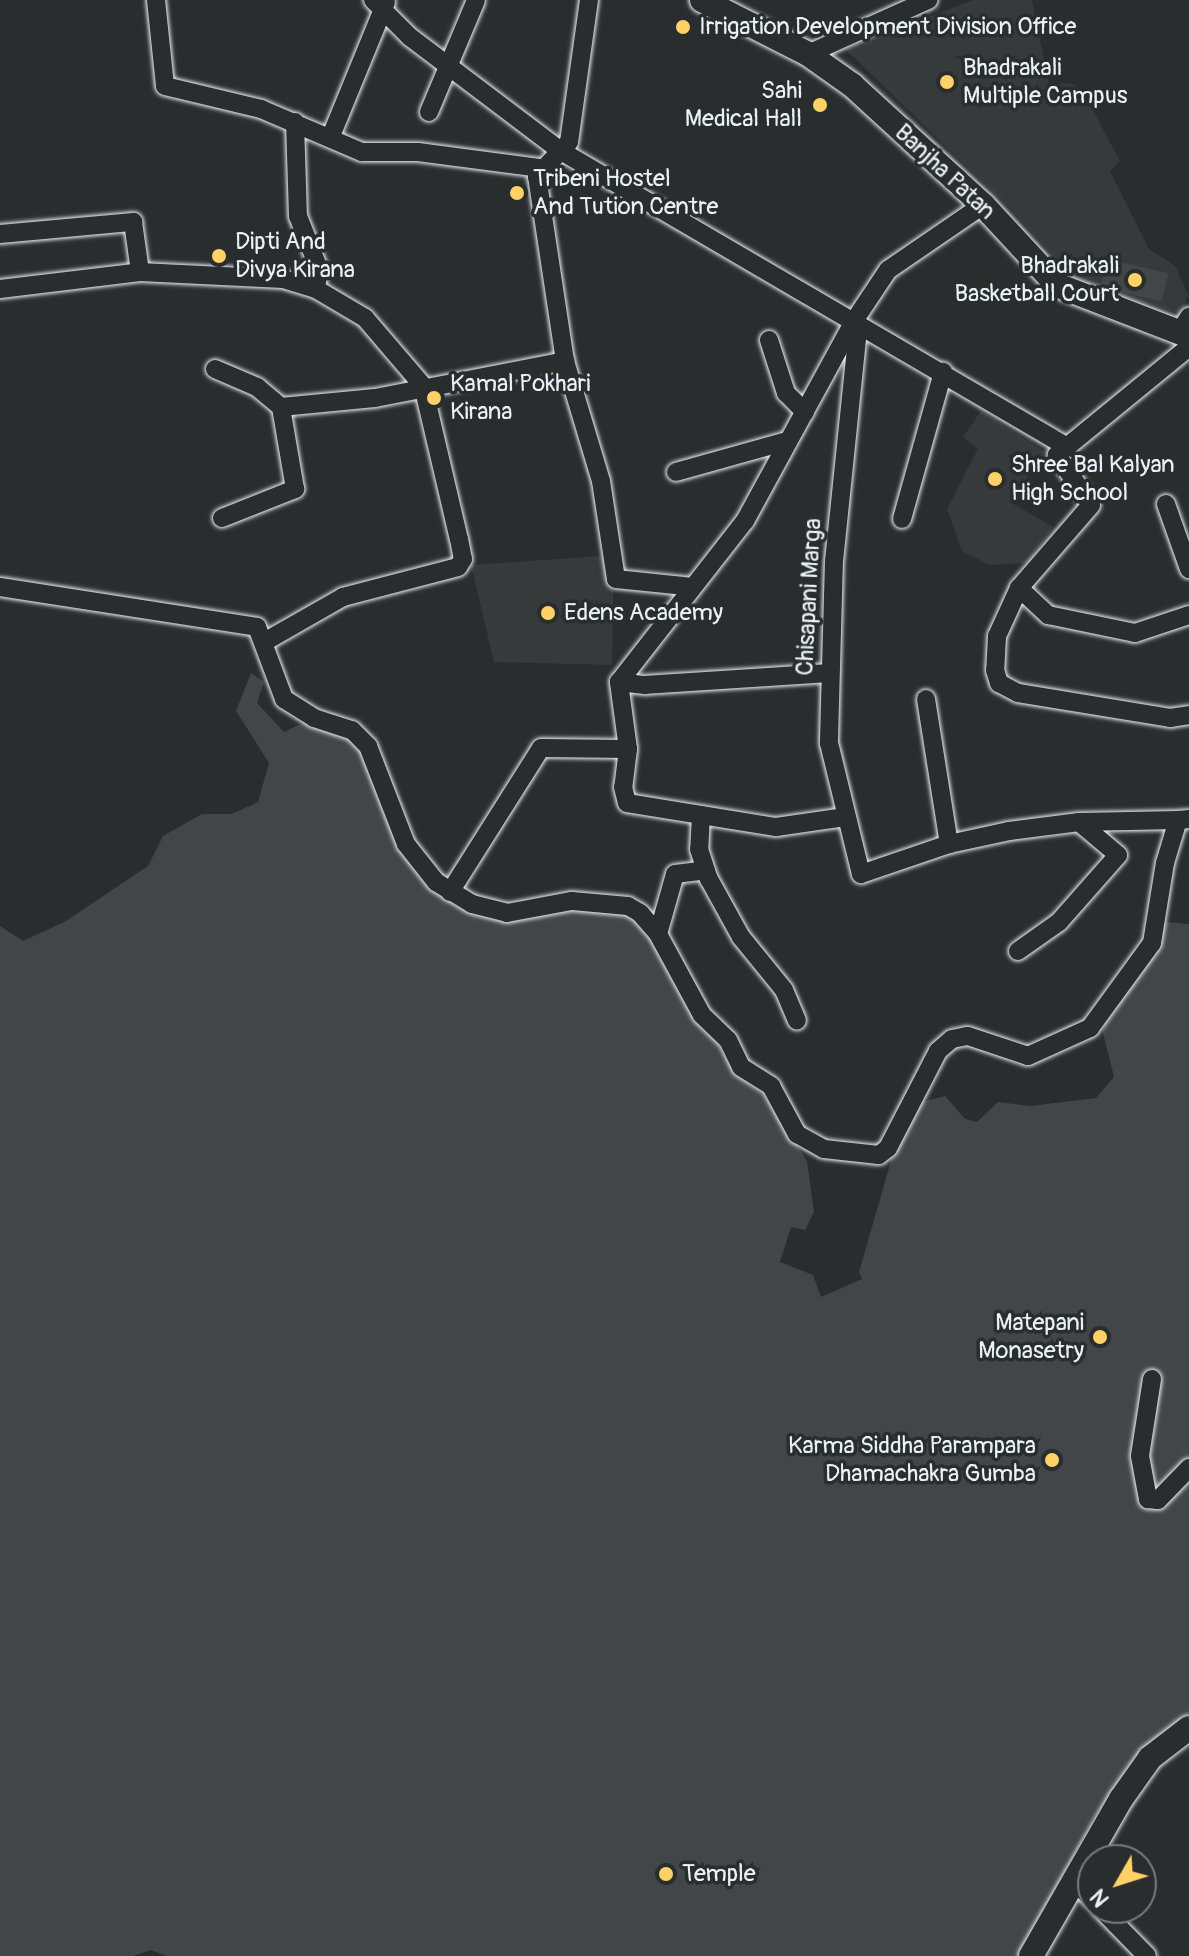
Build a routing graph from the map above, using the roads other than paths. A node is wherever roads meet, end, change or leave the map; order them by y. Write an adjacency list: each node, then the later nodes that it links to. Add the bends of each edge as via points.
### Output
1 (156, 0): 10 (street, via 165,86)
2 (476, 0): 8 (street)
3 (589, 0): 12 (street, via 569,142)
4 (702, 0): 7 (main road, Banjha Patan)
5 (928, 0): 7 (street)
6 (381, 3): 8 (street); 11 (street)
7 (808, 54): 14 (main road, Banjha Patan, via 852,85)
8 (451, 63): 9 (street); 12 (street)
9 (429, 112)
10 (295, 122): 11 (street); 18 (street, via 298,216 319,269)
11 (331, 136): 13 (street, via 362,152 418,152)
12 (561, 151): 13 (street, via 552,164); 19 (street)
13 (539, 168): 22 (street)
14 (983, 205): 19 (street, via 888,270); 20 (main road, Banjha Patan, via 1057,285)
15 (0, 234): 16 (street, via 133,222)
16 (140, 272): 17 (street); 18 (street, via 246,274)
17 (0, 289)
18 (316, 289): 25 (street, via 365,318)
19 (854, 321): 24 (street); 27 (street); 40 (street, Chisapani Marga, via 857,339 842,442)
20 (1187, 332): 29 (street)
21 (769, 340): 27 (street, via 786,393)
22 (565, 361): 25 (street); 36 (street, via 601,481 616,579)
23 (215, 369): 26 (street, via 257,387)
24 (943, 372): 29 (street); 33 (street)
25 (423, 386): 26 (street, via 375,398); 39 (street, via 463,559 458,567 343,597)
26 (281, 407): 32 (street, via 295,489)
27 (805, 412): 28 (street)
28 (787, 441): 30 (street); 36 (street, via 745,521)
29 (1064, 445): 37 (street, via 1057,455 1091,505)
30 (676, 472)
31 (1166, 504): 34 (street)
32 (222, 518)
33 (902, 519)
34 (1189, 569)
35 (0, 587): 39 (street, via 234,620 257,627)
36 (693, 587): 41 (street)
37 (1019, 588): 38 (street, via 1048,615 1135,633); 43 (street, via 997,636 999,683 1018,693 1170,718)
38 (1189, 615)
39 (266, 641): 51 (street, via 284,699 314,718 352,730 368,746 406,844)
40 (829, 673): 41 (street, via 645,685); 46 (street, Chisapani Marga, via 829,743)
41 (619, 682): 44 (street)
42 (926, 699): 49 (street)
43 (1189, 715)
44 (628, 749): 45 (street, via 623,787 627,803); 51 (street, via 541,748)
45 (701, 815): 46 (street, via 776,827); 50 (street, via 699,849)
46 (845, 817): 49 (street, Chisapani Marga, via 861,874)
47 (1184, 820): 48 (street); 52 (street, via 1165,863 1152,943 1090,1028 1028,1056 968,1036 945,1042 879,1155 824,1149 797,1134 771,1086 745,1072 728,1040 702,1015)
48 (1079, 822): 49 (street); 53 (street, via 1118,855 1059,922)
49 (949, 844)
50 (706, 870): 52 (street, via 675,874); 54 (street, via 741,937 784,990)
51 (450, 892): 52 (street, via 507,913 572,901 628,906)
52 (658, 934)
53 (1018, 951)
54 (797, 1020)
55 (1152, 1379): 56 (street, via 1140,1456 1148,1499 1158,1500)
56 (1189, 1468)
57 (1187, 1732): 58 (main road, via 1150,1758)
58 (1073, 1880): 59 (street); 61 (main road)
59 (1077, 1884)
60 (1116, 1924): 62 (street)
61 (1031, 1956)
62 (1147, 1956)

